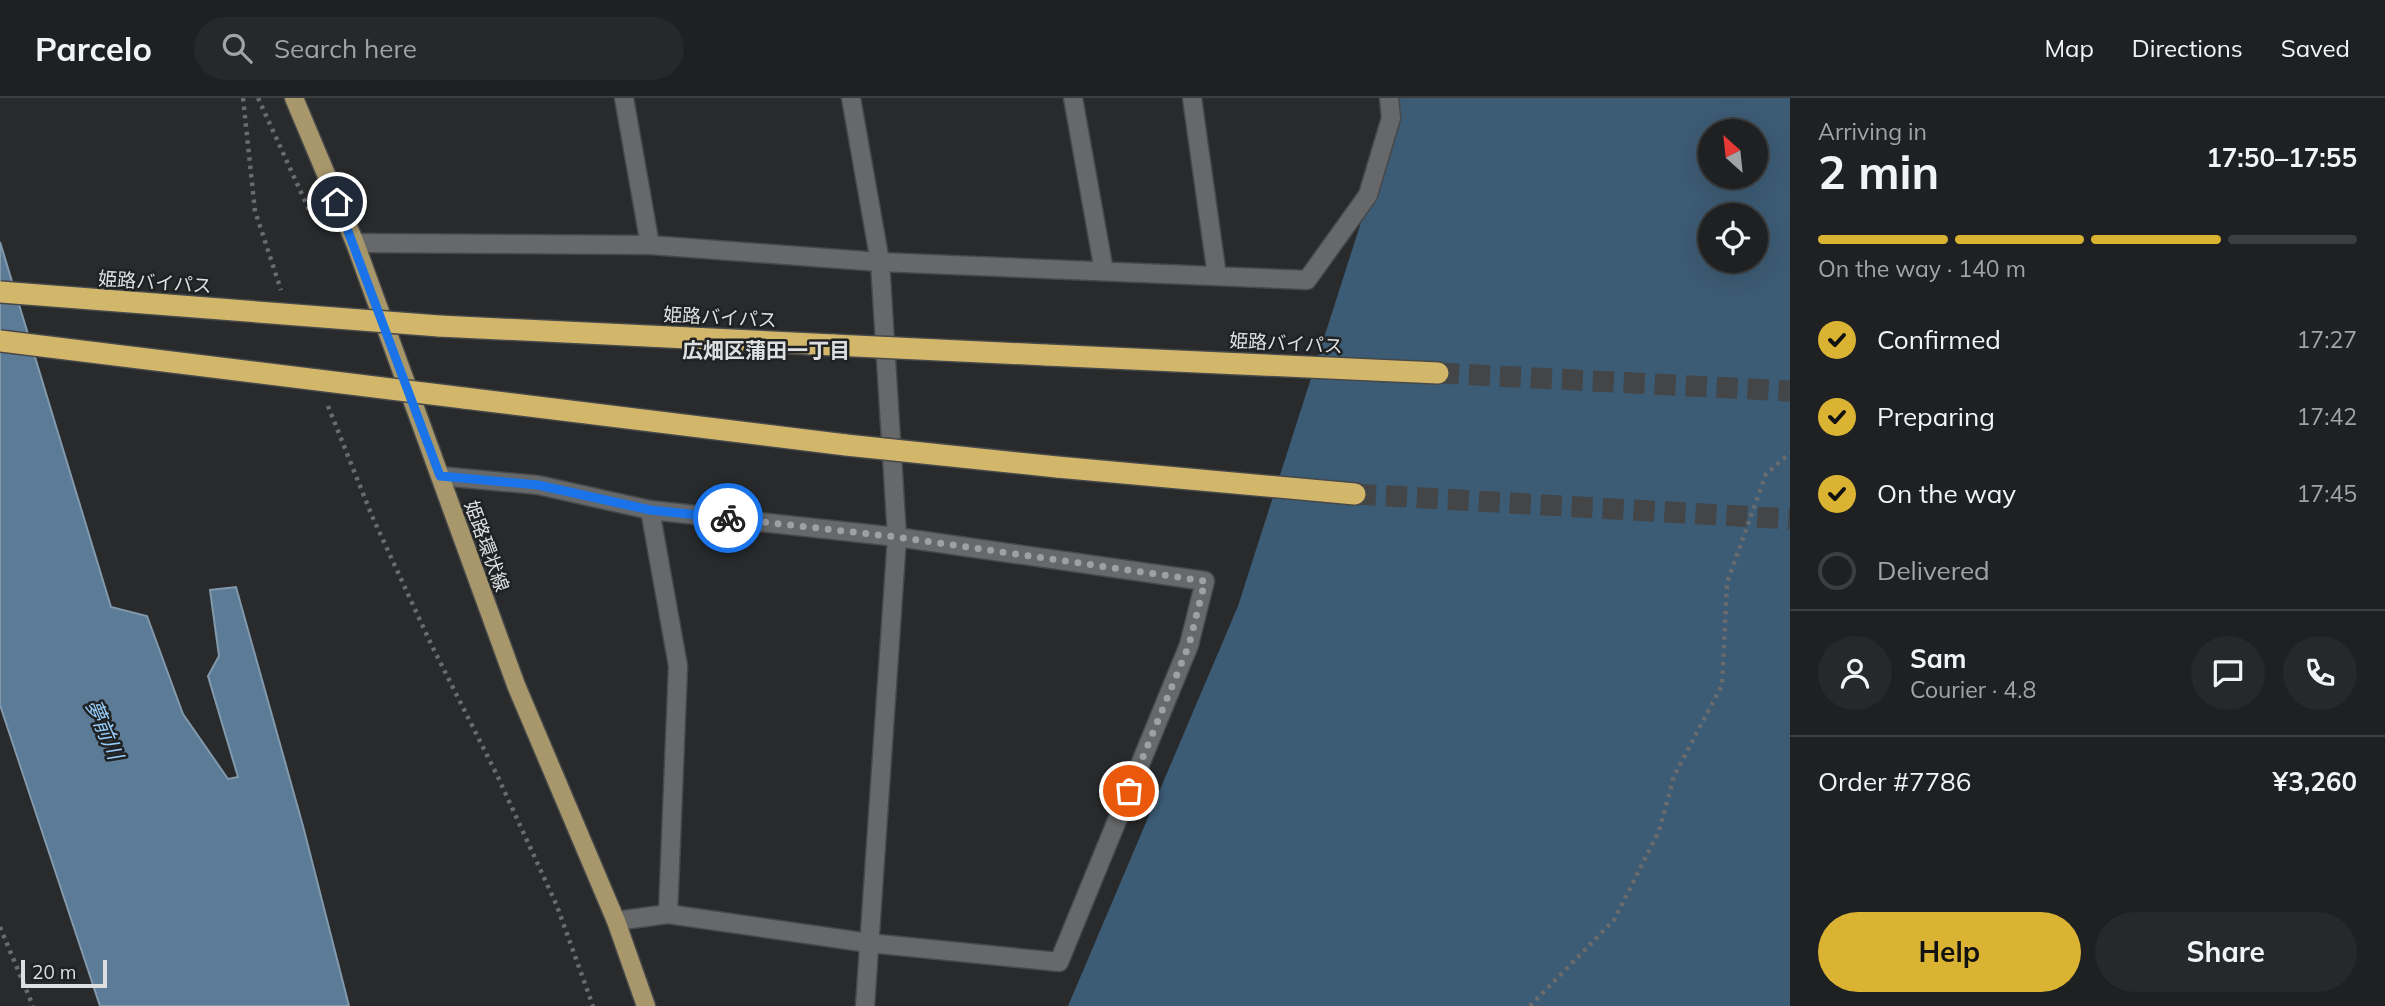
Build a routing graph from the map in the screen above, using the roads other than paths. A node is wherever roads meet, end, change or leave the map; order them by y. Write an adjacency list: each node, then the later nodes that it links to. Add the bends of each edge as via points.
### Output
1 (293, 98): 7 (main road, 姫路環状線)
2 (624, 98): 8 (street)
3 (851, 98): 9 (street)
4 (1073, 98): 10 (street)
5 (1192, 98): 11 (street)
6 (1389, 98): 11 (street, via 1391,118 1368,195 1307,280)
7 (355, 243): 8 (street); 15 (main road, 姫路環状線)
8 (650, 245): 9 (street)
9 (880, 262): 10 (street); 18 (street)
10 (1104, 271): 11 (street)
11 (1217, 276)
12 (0, 292): 14 (highway, 姫路バイパス, bridge, via 439,326)
13 (0, 341): 16 (highway, bridge, via 846,445)
14 (1438, 373)
15 (440, 476): 17 (street, via 538,485); 20 (main road, 姫路環状線, via 516,685)
16 (1355, 494)
17 (650, 510): 18 (street); 19 (street, via 678,666)
18 (897, 537): 21 (street); 21 (street, via 1205,581 1189,645 1059,962)
19 (668, 914): 20 (street); 21 (street)
20 (616, 922): 22 (main road, 姫路環状線)
21 (869, 943): 23 (street)
22 (646, 1006)
23 (865, 1006)

